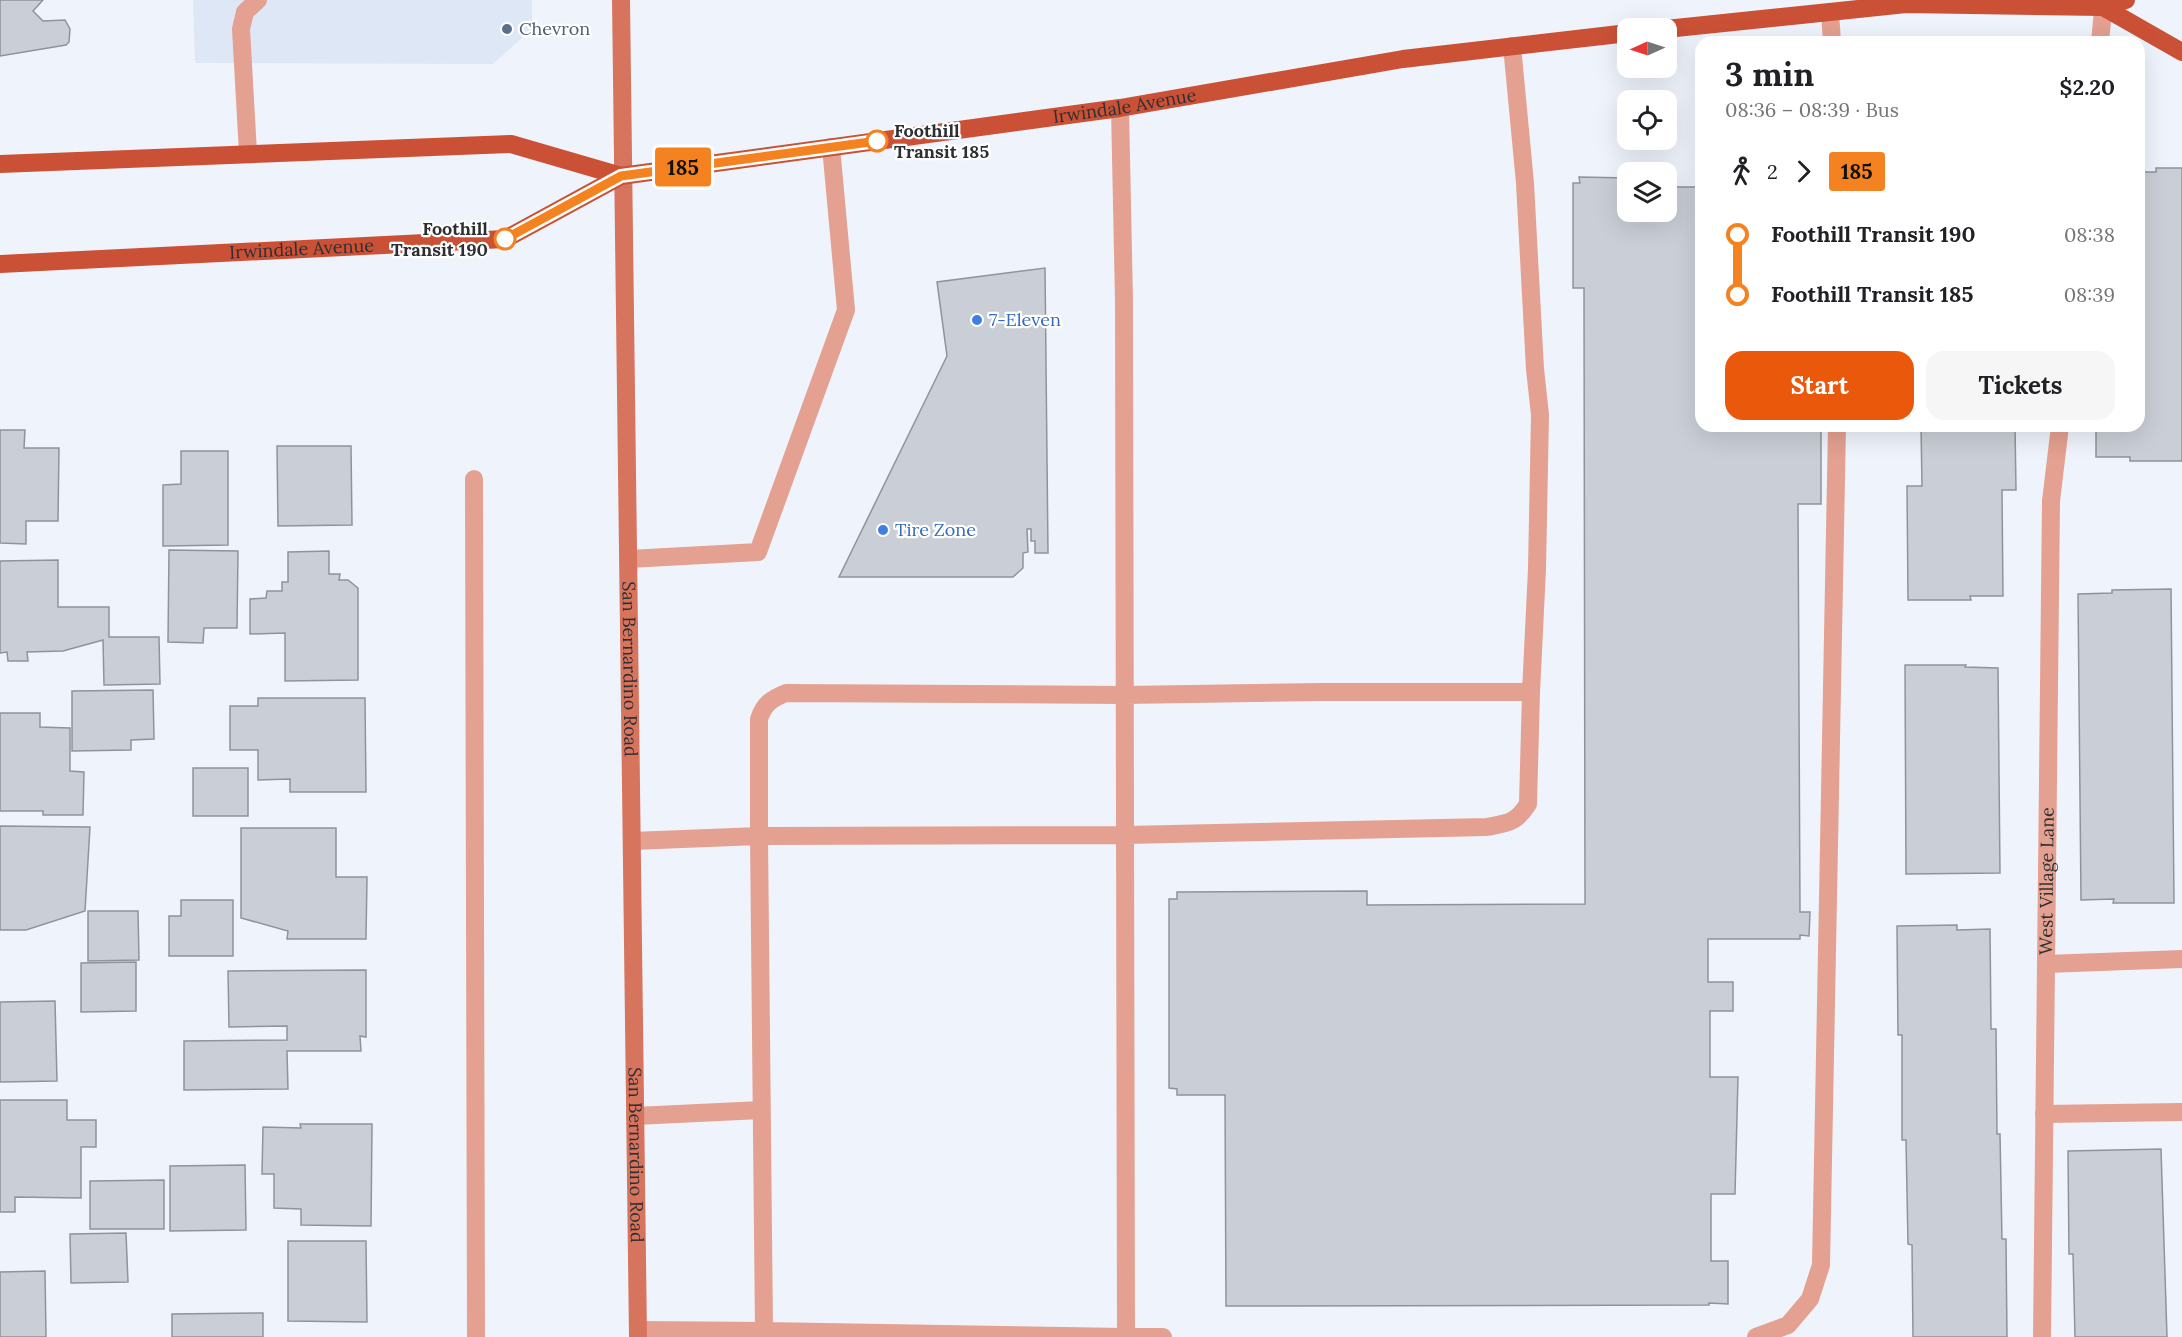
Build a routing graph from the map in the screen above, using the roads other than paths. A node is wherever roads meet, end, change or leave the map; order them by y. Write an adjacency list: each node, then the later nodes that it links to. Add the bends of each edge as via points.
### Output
1 (258, 0): 14 (street, via 245,12 241,29)
2 (621, 0): 16 (main road, San Bernardino Road)
3 (2126, 0): 4 (main road)
4 (2103, 3): 5 (main road, via 1906,4); 9 (street); 11 (main road)
5 (1830, 12): 6 (main road); 8 (street)
6 (1677, 27)
7 (1617, 34): 10 (main road, Irwindale Avenue)
8 (1832, 36)
9 (2100, 36)
10 (1512, 46): 12 (main road, Irwindale Avenue, via 1403,58); 22 (street, via 1540,415)
11 (2182, 52)
12 (1120, 108): 13 (main road, Irwindale Avenue); 23 (street, via 1124,230)
13 (831, 147): 16 (main road, Irwindale Avenue); 21 (street, via 846,309 758,552)
14 (248, 153): 15 (main road, Irwindale Avenue); 16 (main road, Irwindale Avenue, via 511,144)
15 (0, 164)
16 (621, 176): 17 (main road, Irwindale Avenue, via 505,239); 21 (main road, San Bernardino Road)
17 (0, 264)
18 (1837, 432): 38 (street, via 1821,1265 1810,1299 1788,1325)
19 (2059, 432): 28 (street, West Village Lane, via 2051,501)
20 (474, 479): 36 (street)
21 (629, 559): 26 (main road, San Bernardino Road)
22 (1532, 692): 23 (street); 24 (street, via 1528,804 1520,817 1505,823 1487,827)
23 (1124, 695): 24 (street); 25 (street, via 786,693 773,698 763,707 759,719)
24 (1126, 835): 25 (street); 35 (street)
25 (759, 836): 26 (street); 29 (street)
26 (632, 841): 32 (main road, San Bernardino Road)
27 (2182, 959): 28 (street)
28 (2046, 964): 31 (street, West Village Lane)
29 (761, 1110): 32 (street); 33 (street)
30 (2182, 1112): 31 (street)
31 (2044, 1114): 39 (street, West Village Lane)
32 (635, 1116): 34 (main road, San Bernardino Road)
33 (764, 1331): 34 (street); 35 (street)
34 (638, 1334)
35 (1126, 1336): 37 (street)
36 (476, 1337)
37 (1163, 1337)
38 (1756, 1337)
39 (2042, 1337)

